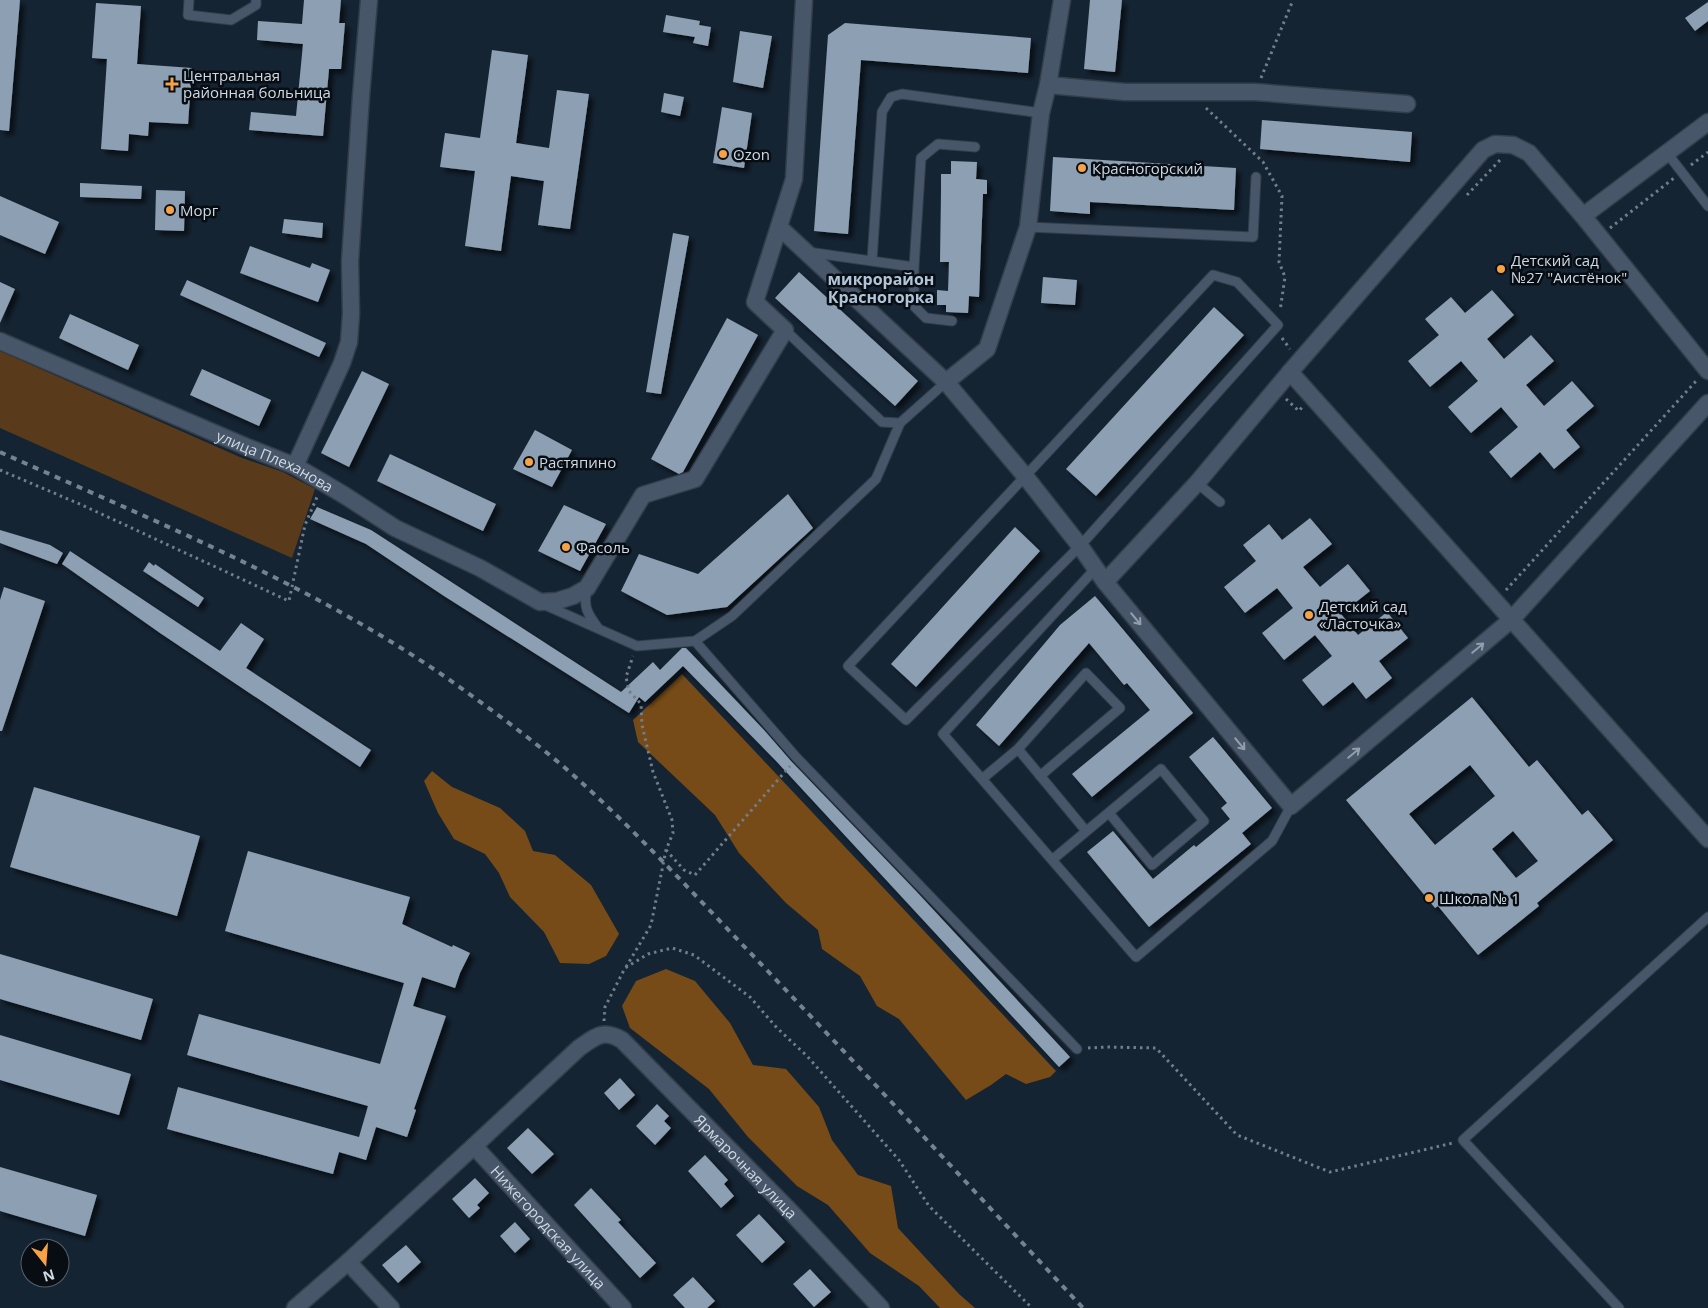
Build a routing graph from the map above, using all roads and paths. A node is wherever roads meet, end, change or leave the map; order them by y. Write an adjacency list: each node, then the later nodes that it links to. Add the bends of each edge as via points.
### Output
1 (189, 0): 2 (lane, via 188,15 231,20 256,5)
2 (256, 0)
3 (369, 0): 33 (street, via 350,262 349,342)
4 (804, 0): 19 (street, via 794,179)
5 (1062, 0): 7 (street)
6 (1293, 0): 8 (path)
7 (1048, 85): 8 (street, via 1125,92); 10 (street)
8 (1256, 92): 9 (street)
9 (1407, 104)
10 (1041, 113): 20 (street); 23 (lane, via 902,94 891,97 882,112)
11 (1708, 122): 14 (street)
12 (975, 147): 24 (lane, via 938,144 921,158)
13 (1708, 152): 15 (path)
14 (1668, 153): 15 (lane); 18 (street)
15 (1682, 172): 17 (lane); 21 (path)
16 (1256, 177): 20 (lane, via 1253,237)
17 (1708, 206)
18 (1583, 216): 21 (street); 29 (street, via 1529,153 1513,145 1495,144 1483,150)
19 (779, 227): 22 (street); 26 (street, via 755,302)
20 (1028, 227): 30 (street, via 987,349)
21 (1599, 236): 28 (street)
22 (805, 251): 23 (lane); 30 (street)
23 (872, 260): 24 (lane)
24 (914, 266): 25 (lane, via 914,306 926,318)
25 (952, 321)
26 (785, 330): 32 (lane, via 882,422); 42 (street, via 695,479 643,495)
27 (0, 341): 33 (street, улица Плеханова)
28 (1708, 370): 43 (path)
29 (1290, 372): 37 (street); 43 (street)
30 (946, 382): 32 (lane); 35 (street)
31 (1708, 403): 45 (street)
32 (900, 423): 47 (lane, via 876,479 732,616)
33 (295, 466): 36 (street, улица Плеханова)
34 (0, 470): 36 (path, via 289,601 305,525)
35 (1025, 476): 39 (street); 39 (lane, via 848,666 906,720); 39 (lane, via 1213,275 1237,282 1278,325)
36 (323, 483): 44 (street, улица Плеханова, via 394,528 480,568)
37 (1197, 483): 38 (lane); 41 (street)
38 (1220, 502)
39 (1080, 546): 40 (street)
40 (1096, 568): 41 (street); 52 (lane, via 943,734)
41 (1106, 582): 53 (street, one-way to 53)
42 (587, 588): 44 (street, via 556,601); 46 (lane, via 584,602)
43 (1495, 601): 45 (street)
44 (540, 602): 46 (lane)
45 (1510, 620): 53 (street, one-way to 45); 56 (street)
46 (598, 629): 48 (lane)
47 (694, 641): 48 (lane); 50 (lane)
48 (637, 646): 57 (path, via 626,676 629,691 641,704 642,725 653,772 672,820 673,833)
49 (1018, 749): 51 (lane); 51 (lane, via 1086,672 1120,708); 52 (lane)
50 (796, 757): 57 (path, via 695,875 684,870); 62 (lane)
51 (1040, 776): 55 (lane)
52 (982, 779): 58 (lane)
53 (1291, 806): 58 (lane, via 1272,841 1136,958)
54 (1109, 813): 54 (lane, via 1152,865 1204,821 1161,769); 55 (lane)
55 (1086, 831): 58 (lane)
56 (1708, 839)
57 (666, 850): 60 (path, via 651,925)
58 (1052, 860)
59 (1708, 917): 63 (lane)
60 (626, 968): 61 (path, via 605,1007); 70 (path, via 648,954 672,948 694,955 750,997 899,1160 929,1206)
61 (604, 1034): 64 (street, via 579,1048); 69 (street, Ярмарочная улица, via 622,1040)
62 (1077, 1049): 63 (path, via 1156,1048 1237,1135 1330,1172)
63 (1463, 1140): 71 (lane)
64 (474, 1146): 65 (street); 68 (street, Нижегородская улица)
65 (348, 1262): 66 (street); 67 (street)
66 (295, 1308)
67 (391, 1308)
68 (624, 1308)
69 (882, 1308)
70 (1032, 1308)
71 (1619, 1308)

